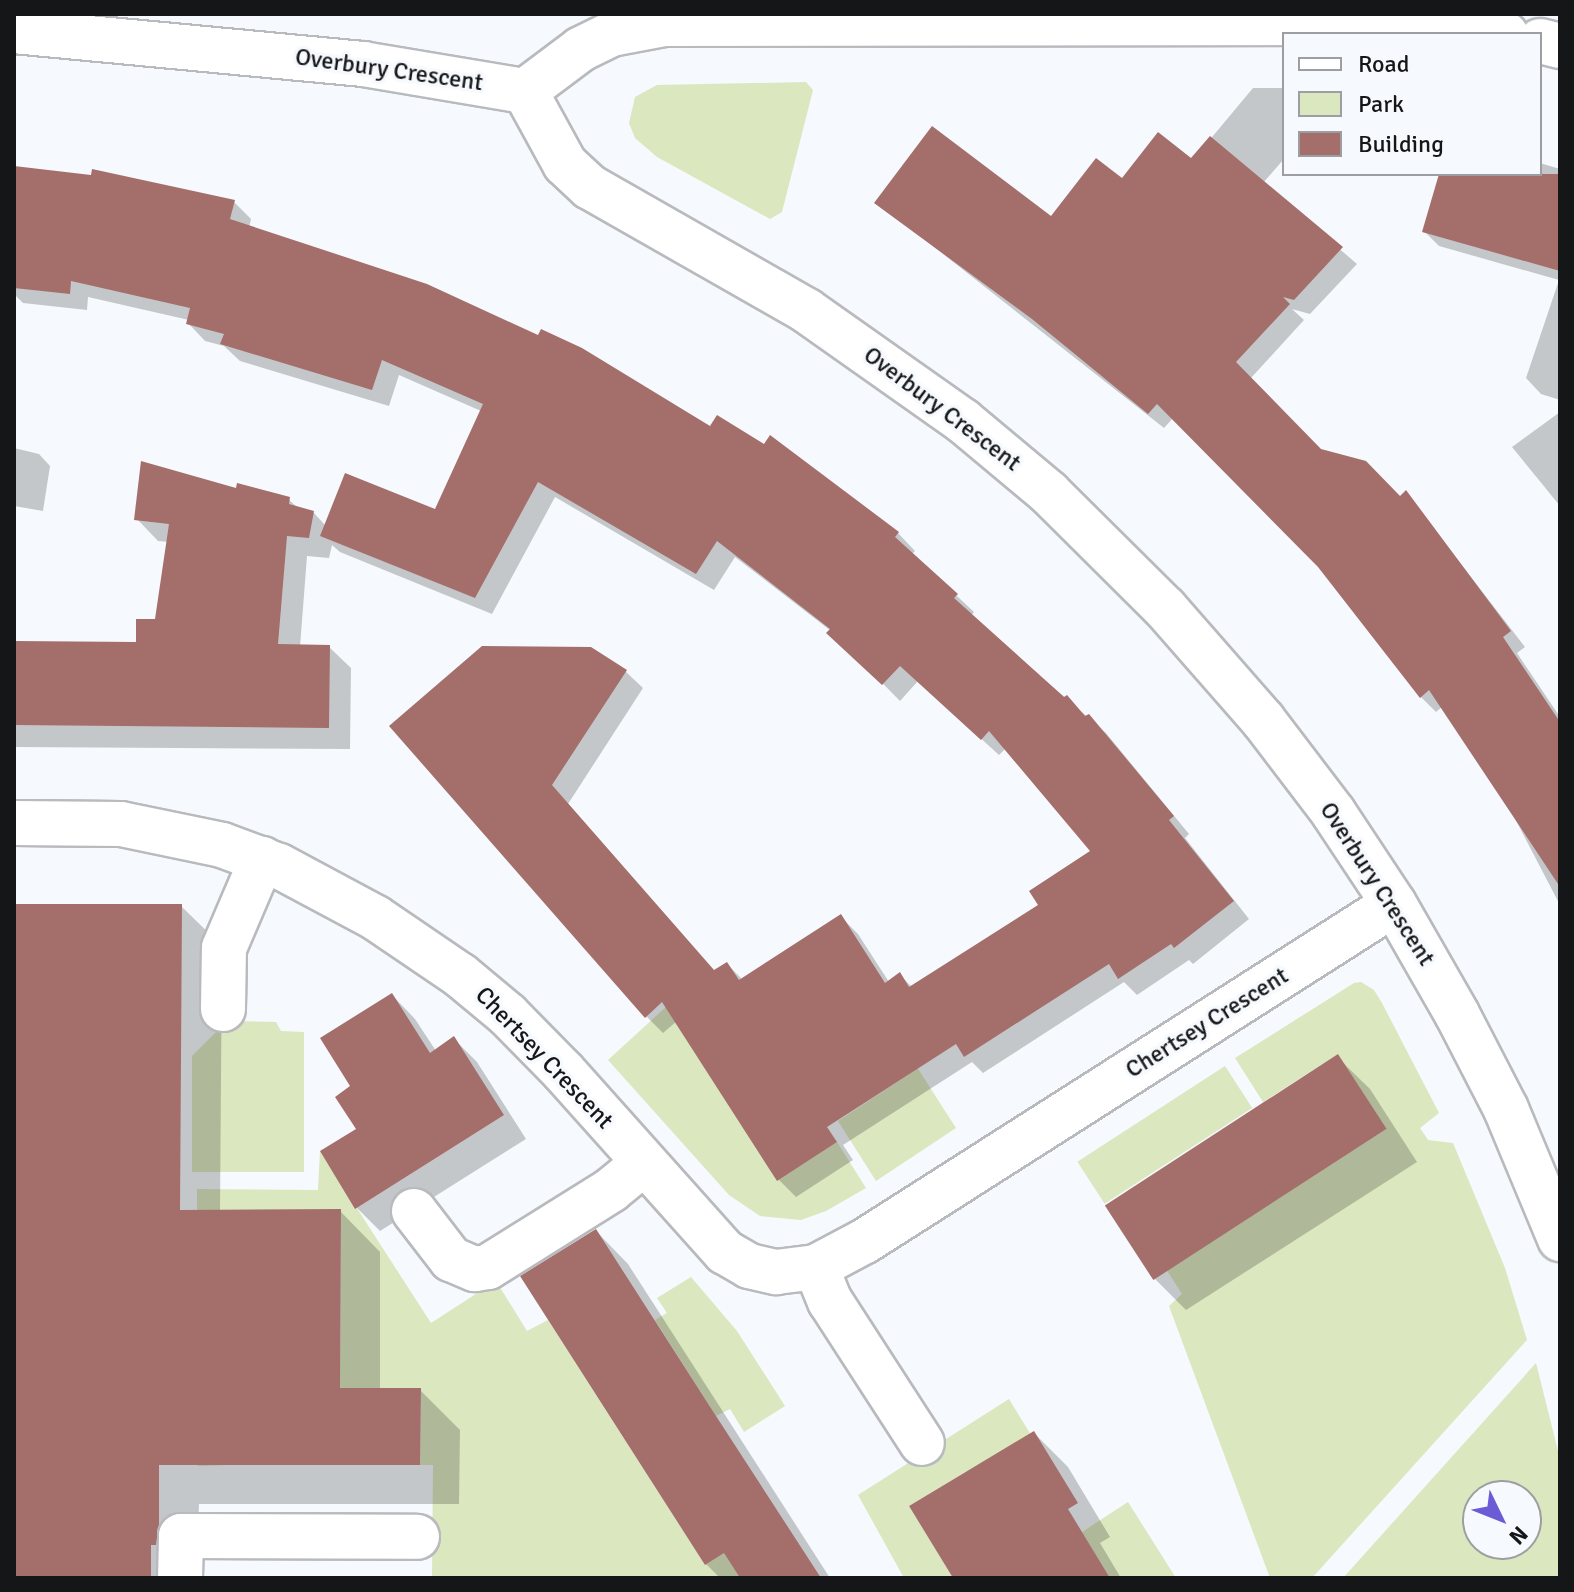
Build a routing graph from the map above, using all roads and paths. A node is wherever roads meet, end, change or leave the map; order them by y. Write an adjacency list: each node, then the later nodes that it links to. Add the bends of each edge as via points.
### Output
1 (927, 19): 2 (street); 5 (street, via 645,26 581,49)
2 (1044, 19): 4 (street, via 1442,26)
3 (14, 31): 5 (street, Overbury Crescent, via 363,64)
4 (1489, 32)
5 (525, 91): 8 (street, Overbury Crescent, via 565,164 590,187 853,341 963,421 1049,493 1165,608 1263,720)
6 (14, 823): 7 (street, Chertsey Crescent, via 121,824)
7 (262, 859): 9 (street, via 224,948); 10 (street, Chertsey Crescent, via 366,912 460,975 549,1055)
8 (1394, 904): 12 (street, Overbury Crescent, via 1487,1071); 13 (street, Chertsey Crescent, via 865,1241)
9 (223, 1009)
10 (644, 1163): 11 (street, via 611,1190 488,1267 475,1269 451,1259); 13 (street, Chertsey Crescent, via 702,1230 737,1260 776,1272)
11 (414, 1211)
12 (1560, 1239)
13 (816, 1267): 14 (street, via 830,1301)
14 (922, 1443)
15 (417, 1537): 16 (street, via 181,1536)
16 (180, 1578)

